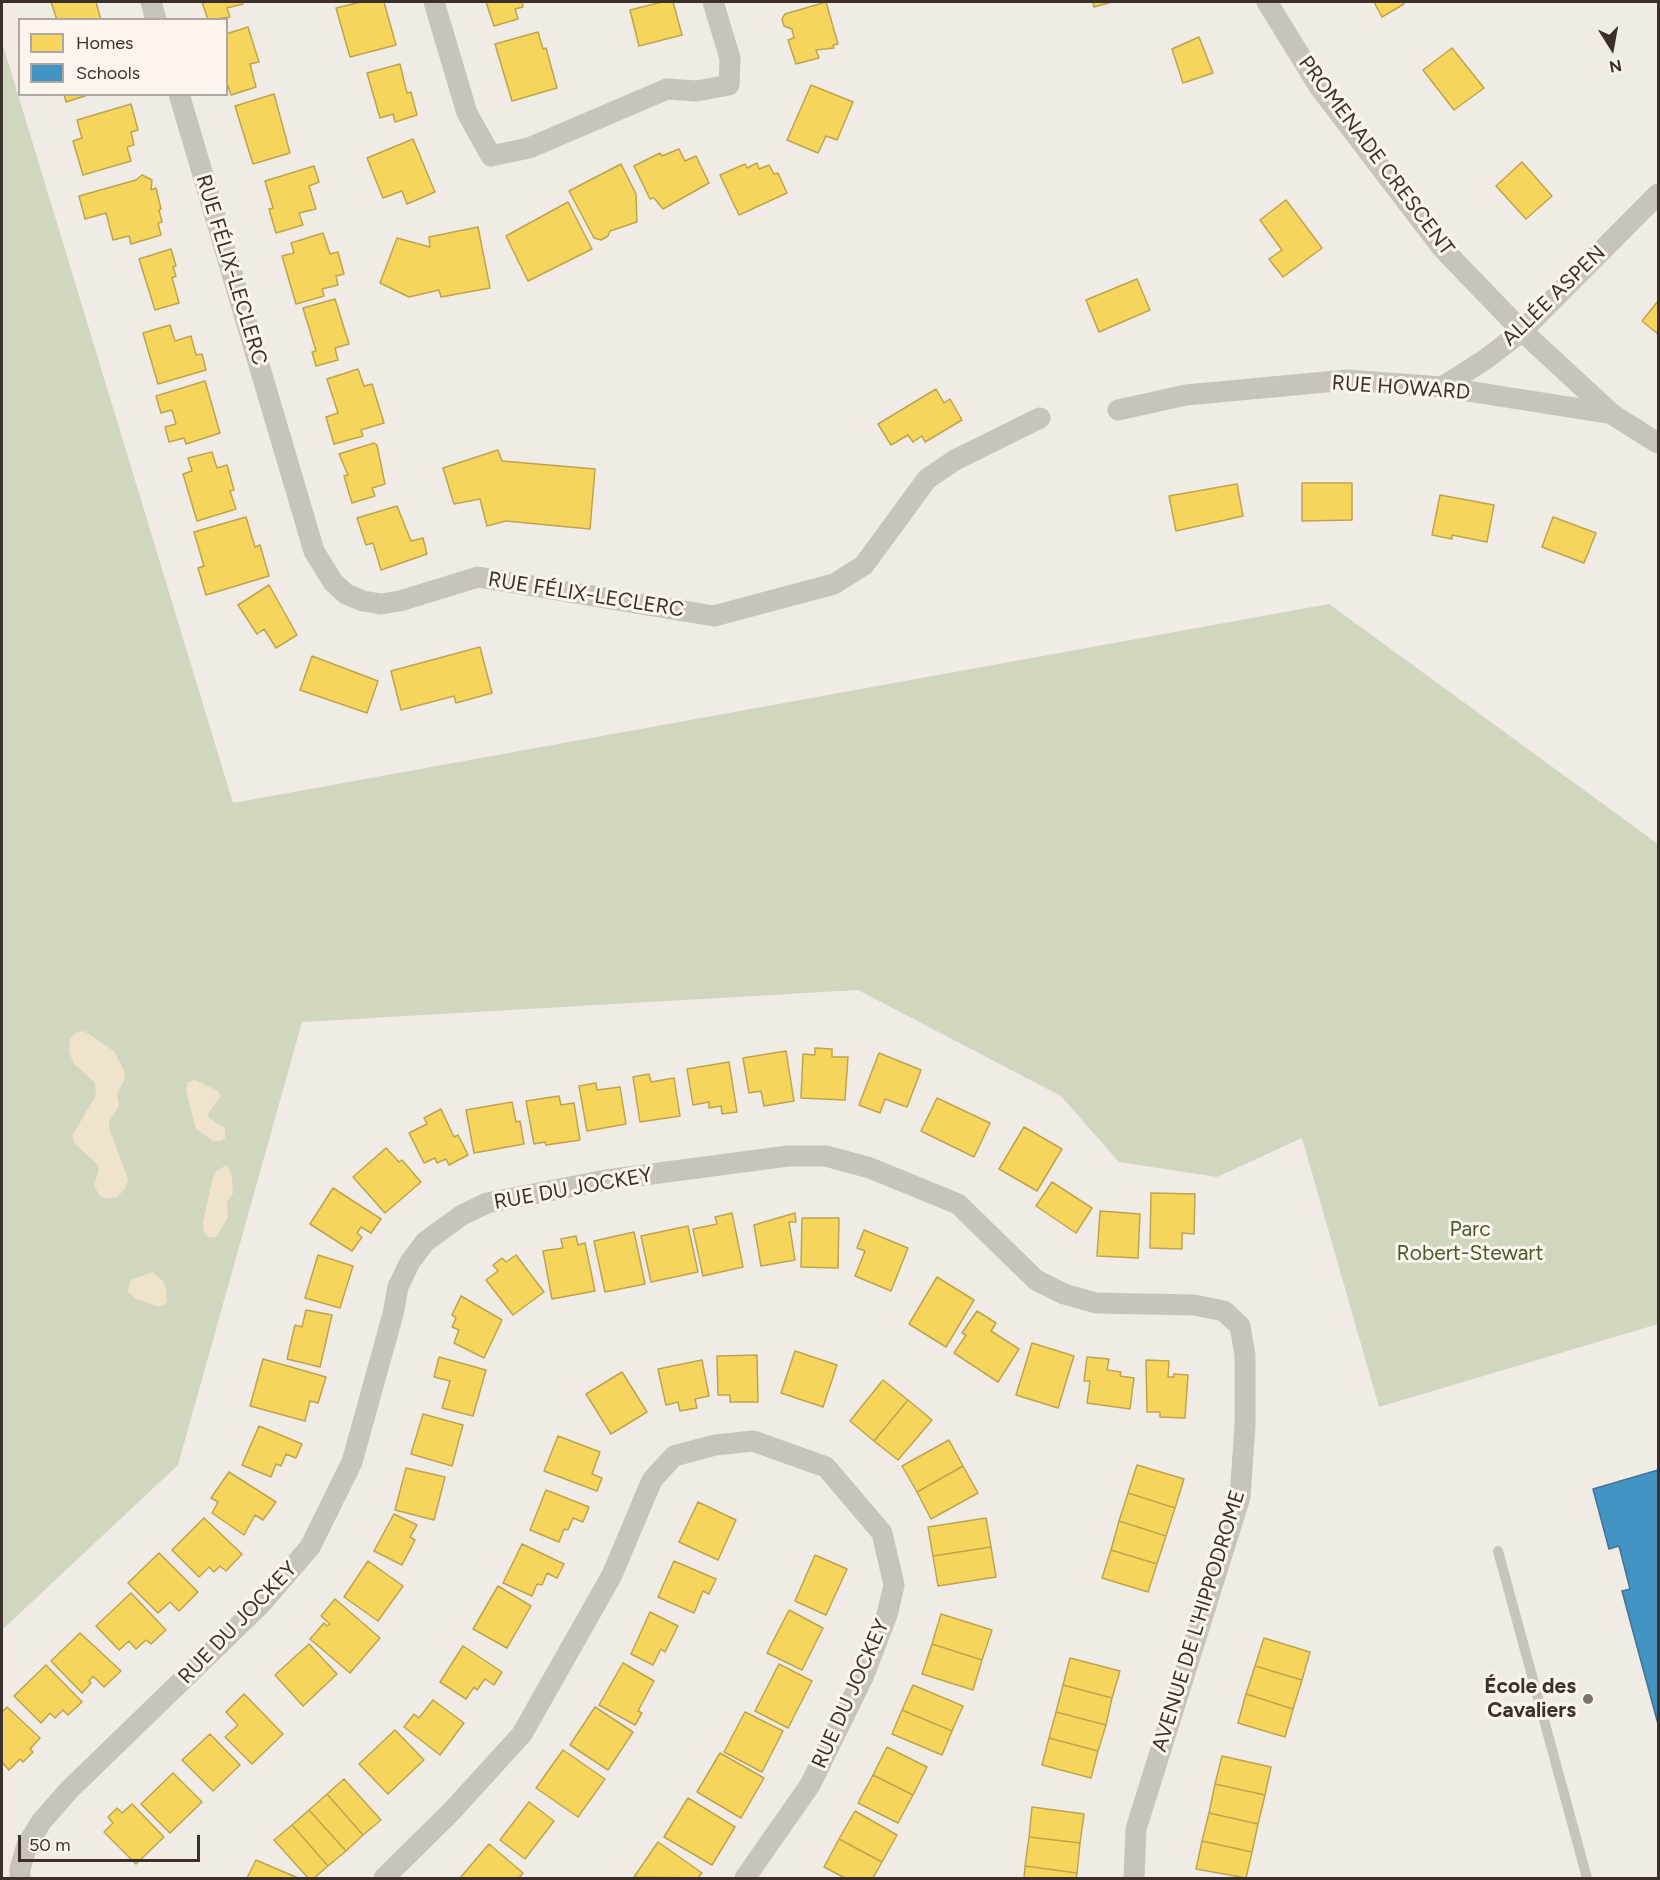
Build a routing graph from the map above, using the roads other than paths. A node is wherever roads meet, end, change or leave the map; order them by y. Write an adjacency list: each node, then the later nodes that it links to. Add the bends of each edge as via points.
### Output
1 (151, 2): 5 (street)
2 (434, 2): 3 (street, via 467,113 490,156 530,148 667,89 697,91 729,85 730,58)
3 (713, 2)
4 (1267, 2): 8 (street, PROMENADE CRESCENT, via 1320,88 1373,160 1442,248)
5 (155, 18)
6 (180, 96): 12 (street, RUE FÉLIX-LECLERC, via 314,550 333,582 346,594 363,601 400,601 478,577 714,616 823,587 864,565 927,478)
7 (1659, 194): 8 (street, ALLÉE ASPEN)
8 (1522, 330): 9 (street, ALLÉE ASPEN); 11 (street, PROMENADE CRESCENT)
9 (1442, 387): 10 (street, RUE HOWARD, via 1347,380 1186,395); 11 (street, RUE HOWARD)
10 (1118, 410)
11 (1613, 414): 13 (street, PROMENADE CRESCENT)
12 (1040, 418)
13 (1659, 443)
14 (1240, 1326): 16 (street, RUE DU JOCKEY, via 1224,1311 1194,1305 1096,1303 1064,1294 1036,1280 958,1204 870,1168 826,1156 788,1156 618,1178 487,1203 442,1228 410,1262 398,1287 352,1462 310,1547 261,1604 41,1821 27,1845); 19 (street, AVENUE DE L'HIPPODROME, via 1245,1355 1240,1497 1136,1829)
15 (1498, 1551): 20 (lane)
16 (20, 1878)
17 (384, 1878): 18 (street, RUE DU JOCKEY, via 452,1812 522,1734 612,1575 652,1480 674,1456 715,1445 753,1441 826,1467 882,1533 894,1585 864,1675 810,1785)
18 (745, 1878)
19 (1134, 1878)
20 (1587, 1878)

